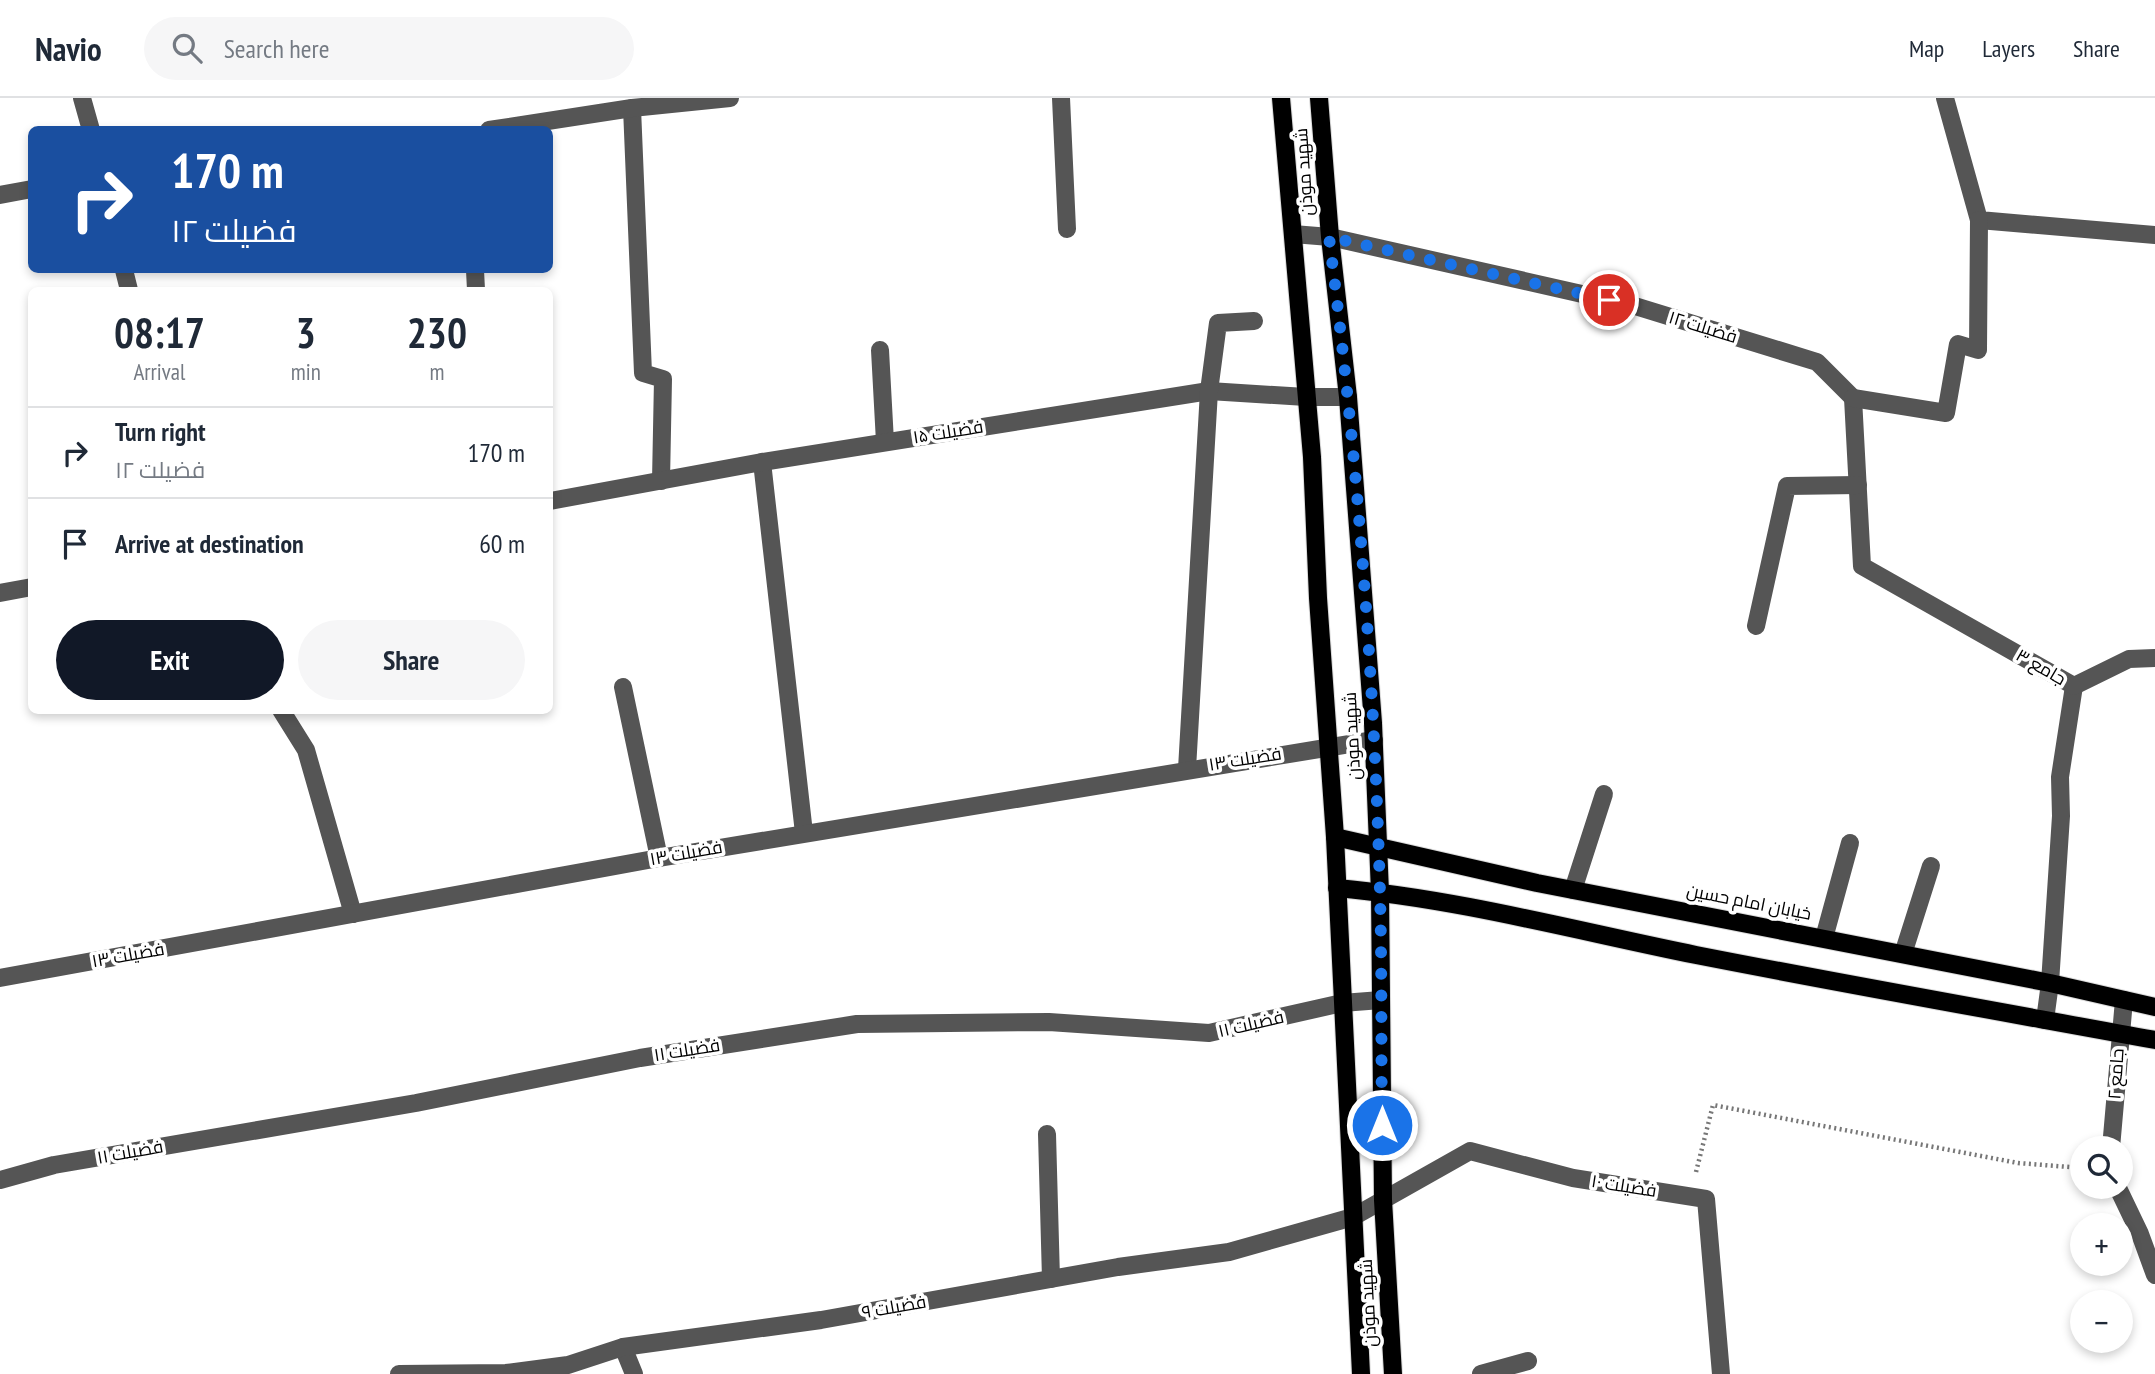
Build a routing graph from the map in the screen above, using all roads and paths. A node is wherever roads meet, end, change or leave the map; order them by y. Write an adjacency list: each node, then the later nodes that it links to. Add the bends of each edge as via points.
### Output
1 (82, 98): 8 (street)
2 (730, 98): 7 (street)
3 (1061, 98): 14 (street)
4 (1281, 98): 15 (main road, شهید موذن)
5 (1320, 98): 17 (main road, شهید موذن)
6 (1945, 98): 12 (street)
7 (632, 108): 9 (street); 26 (street, via 643,373 663,379)
8 (91, 126)
9 (515, 126)
10 (28, 191): 11 (street)
11 (0, 195)
12 (1979, 220): 16 (street); 23 (street, via 1978,350 1958,344 1946,413)
13 (2155, 227): 16 (street)
14 (1067, 229)
15 (1293, 234): 17 (street, فضیلت ۱۲); 21 (main road, شهید موذن)
16 (2146, 234)
17 (1329, 237): 22 (main road, شهید موذن); 23 (street, فضیلت ۱۲, via 1635,306 1817,362)
18 (1254, 321): 20 (street, via 1218,323)
19 (880, 350): 24 (street)
20 (1209, 391): 21 (street, فضیلت ۱۵); 24 (street, فضیلت ۱۵); 38 (street)
21 (1306, 397): 22 (street, فضیلت ۱۵); 37 (main road, شهید موذن)
22 (1348, 397): 36 (main road, شهید موذن)
23 (1853, 398): 27 (street, جامع ۳)
24 (885, 442): 25 (street, فضیلت ۱۵)
25 (762, 462): 26 (street, فضیلت ۱۵); 40 (street)
26 (661, 481): 28 (street, فضیلت ۱۵)
27 (1858, 485): 31 (street, via 1787,486); 33 (street, جامع ۳, via 1862,566)
28 (553, 500)
29 (28, 588): 30 (street)
30 (0, 593)
31 (1756, 626)
32 (2155, 658): 33 (street, via 2129,659)
33 (2074, 686): 53 (street, جامع ۳, via 2060,777)
34 (623, 687): 44 (street)
35 (284, 714): 49 (street, via 306,750)
36 (1374, 740): 37 (street, فضیلت ۱۳); 43 (main road, شهید موذن)
37 (1328, 746): 38 (street, فضیلت ۱۳); 41 (main road, شهید موذن)
38 (1187, 769): 40 (street, فضیلت ۱۳)
39 (1604, 794): 47 (street)
40 (804, 834): 44 (street, فضیلت ۱۳)
41 (1335, 837): 43 (main road, خیابان امام حسین); 46 (main road, شهید موذن)
42 (1850, 843): 50 (street)
43 (1378, 846): 47 (main road, خیابان امام حسین); 48 (main road, شهید موذن)
44 (659, 858): 49 (street, فضیلت ۱۳)
45 (1931, 866): 51 (street)
46 (1337, 888): 48 (main road); 56 (main road, شهید موذن)
47 (1573, 890): 50 (main road, خیابان امام حسین)
48 (1380, 892): 54 (main road, شهید موذن); 58 (main road)
49 (353, 914): 52 (street, فضیلت ۱۳)
50 (1824, 938): 51 (main road, خیابان امام حسین)
51 (1903, 954): 53 (main road, خیابان امام حسین)
52 (0, 978)
53 (2050, 983): 55 (main road, خیابان امام حسین); 58 (street, جامع ۳)
54 (1381, 1000): 56 (street, فضیلت ۱۱); 67 (main road, شهید موذن)
55 (2123, 1000): 57 (main road, خیابان امام حسین); 59 (street, جامع ۲)
56 (1342, 1003): 64 (street, فضیلت ۱۱, via 1209,1033 1048,1022 858,1024 640,1058 416,1103 54,1165); 68 (main road, شهید موذن)
57 (2155, 1007)
58 (2045, 1020): 59 (main road)
59 (2119, 1033): 60 (main road); 62 (street, جامع ۲)
60 (2155, 1040)
61 (1047, 1134): 70 (street)
62 (2112, 1136)
63 (2070, 1167): 65 (path, via 2018,1163 1713,1105 1696,1172 1717,1177)
64 (0, 1180)
65 (1706, 1199): 67 (street, فضیلت ۱۰, via 1573,1178 1470,1151); 78 (street)
66 (2123, 1199): 69 (street)
67 (1382, 1200): 68 (street, فضیلت ۹); 76 (main road, شهید موذن)
68 (1353, 1217): 70 (street, فضیلت ۹, via 1229,1252); 75 (main road, شهید موذن)
69 (2155, 1275)
70 (1051, 1279): 71 (street, فضیلت ۹, via 821,1320)
71 (623, 1347): 73 (street, فضیلت ۹, via 568,1366 518,1372); 74 (street)
72 (1528, 1361): 77 (street)
73 (398, 1374)
74 (634, 1374)
75 (1361, 1374)
76 (1393, 1374)
77 (1481, 1374)
78 (1721, 1374)

